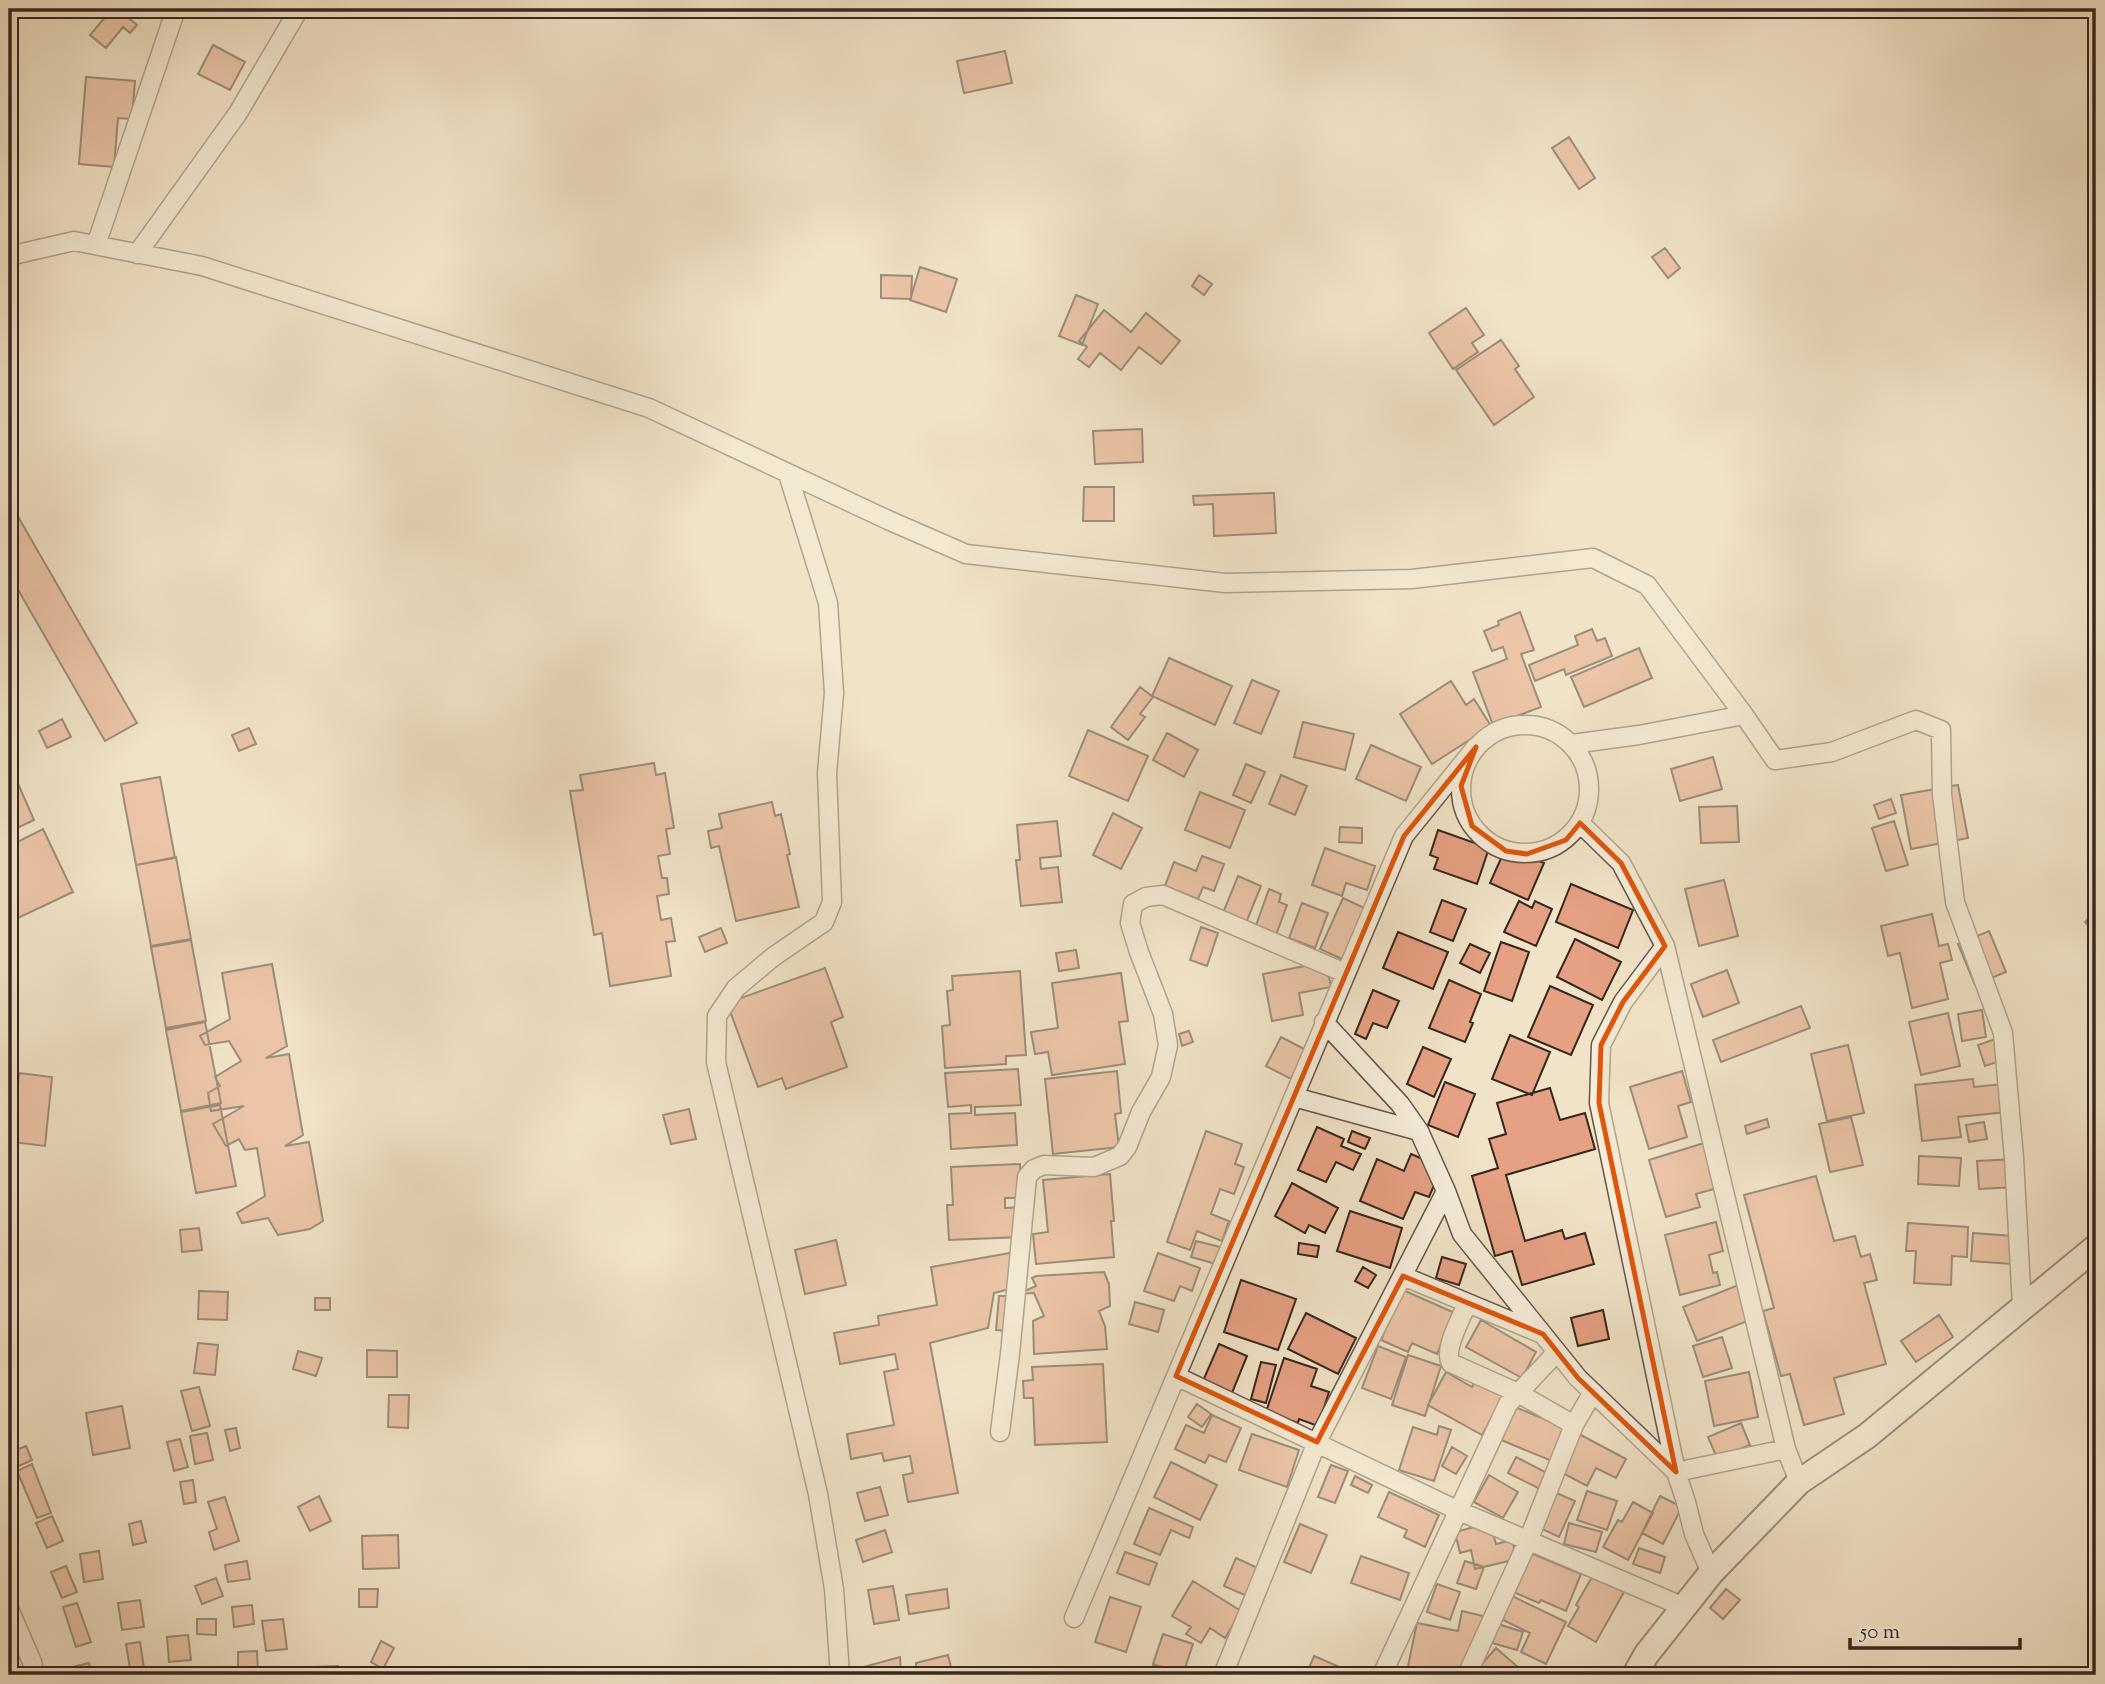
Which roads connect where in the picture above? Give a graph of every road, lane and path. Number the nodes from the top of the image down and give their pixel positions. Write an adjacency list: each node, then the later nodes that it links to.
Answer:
1 (176, 9): 3 (street)
2 (299, 9): 4 (street)
3 (96, 245): 4 (street); 5 (street)
4 (137, 254): 6 (street)
5 (9, 256)
6 (789, 474): 7 (street); 39 (street)
7 (1744, 715): 8 (street); 20 (street)
8 (1572, 744): 9 (street); 10 (street)
9 (1476, 747): 10 (street); 12 (street)
10 (1580, 823): 11 (street)
11 (1665, 946): 29 (street); 30 (street)
12 (1345, 973): 13 (street); 27 (street)
13 (1324, 1022): 14 (street); 15 (street)
14 (1294, 1097): 15 (street); 23 (street)
15 (1419, 1131): 16 (street)
16 (1447, 1191): 18 (street); 21 (street)
17 (2096, 1248): 20 (street)
18 (1403, 1276): 19 (street); 28 (street)
19 (1467, 1304): 21 (street); 25 (street)
20 (2022, 1307): 31 (street)
21 (1543, 1334): 22 (street)
22 (1557, 1352): 24 (street); 25 (street)
23 (1176, 1376): 28 (street); 37 (street)
24 (1593, 1392): 26 (street); 30 (street)
25 (1518, 1393): 26 (street); 32 (street)
26 (1574, 1425): 33 (street)
27 (1000, 1432)
28 (1317, 1442): 32 (street); 40 (street)
29 (1786, 1449): 30 (street); 31 (street)
30 (1676, 1472): 34 (street)
31 (1799, 1482): 34 (street)
32 (1459, 1511): 33 (street); 41 (street)
33 (1528, 1541): 35 (street); 42 (street)
34 (1712, 1573): 35 (street)
35 (1684, 1607): 43 (street)
36 (9, 1609): 38 (street)
37 (1074, 1618)
38 (35, 1675)
39 (840, 1675)
40 (1223, 1675)
41 (1382, 1675)
42 (1467, 1675)
43 (1635, 1675)

